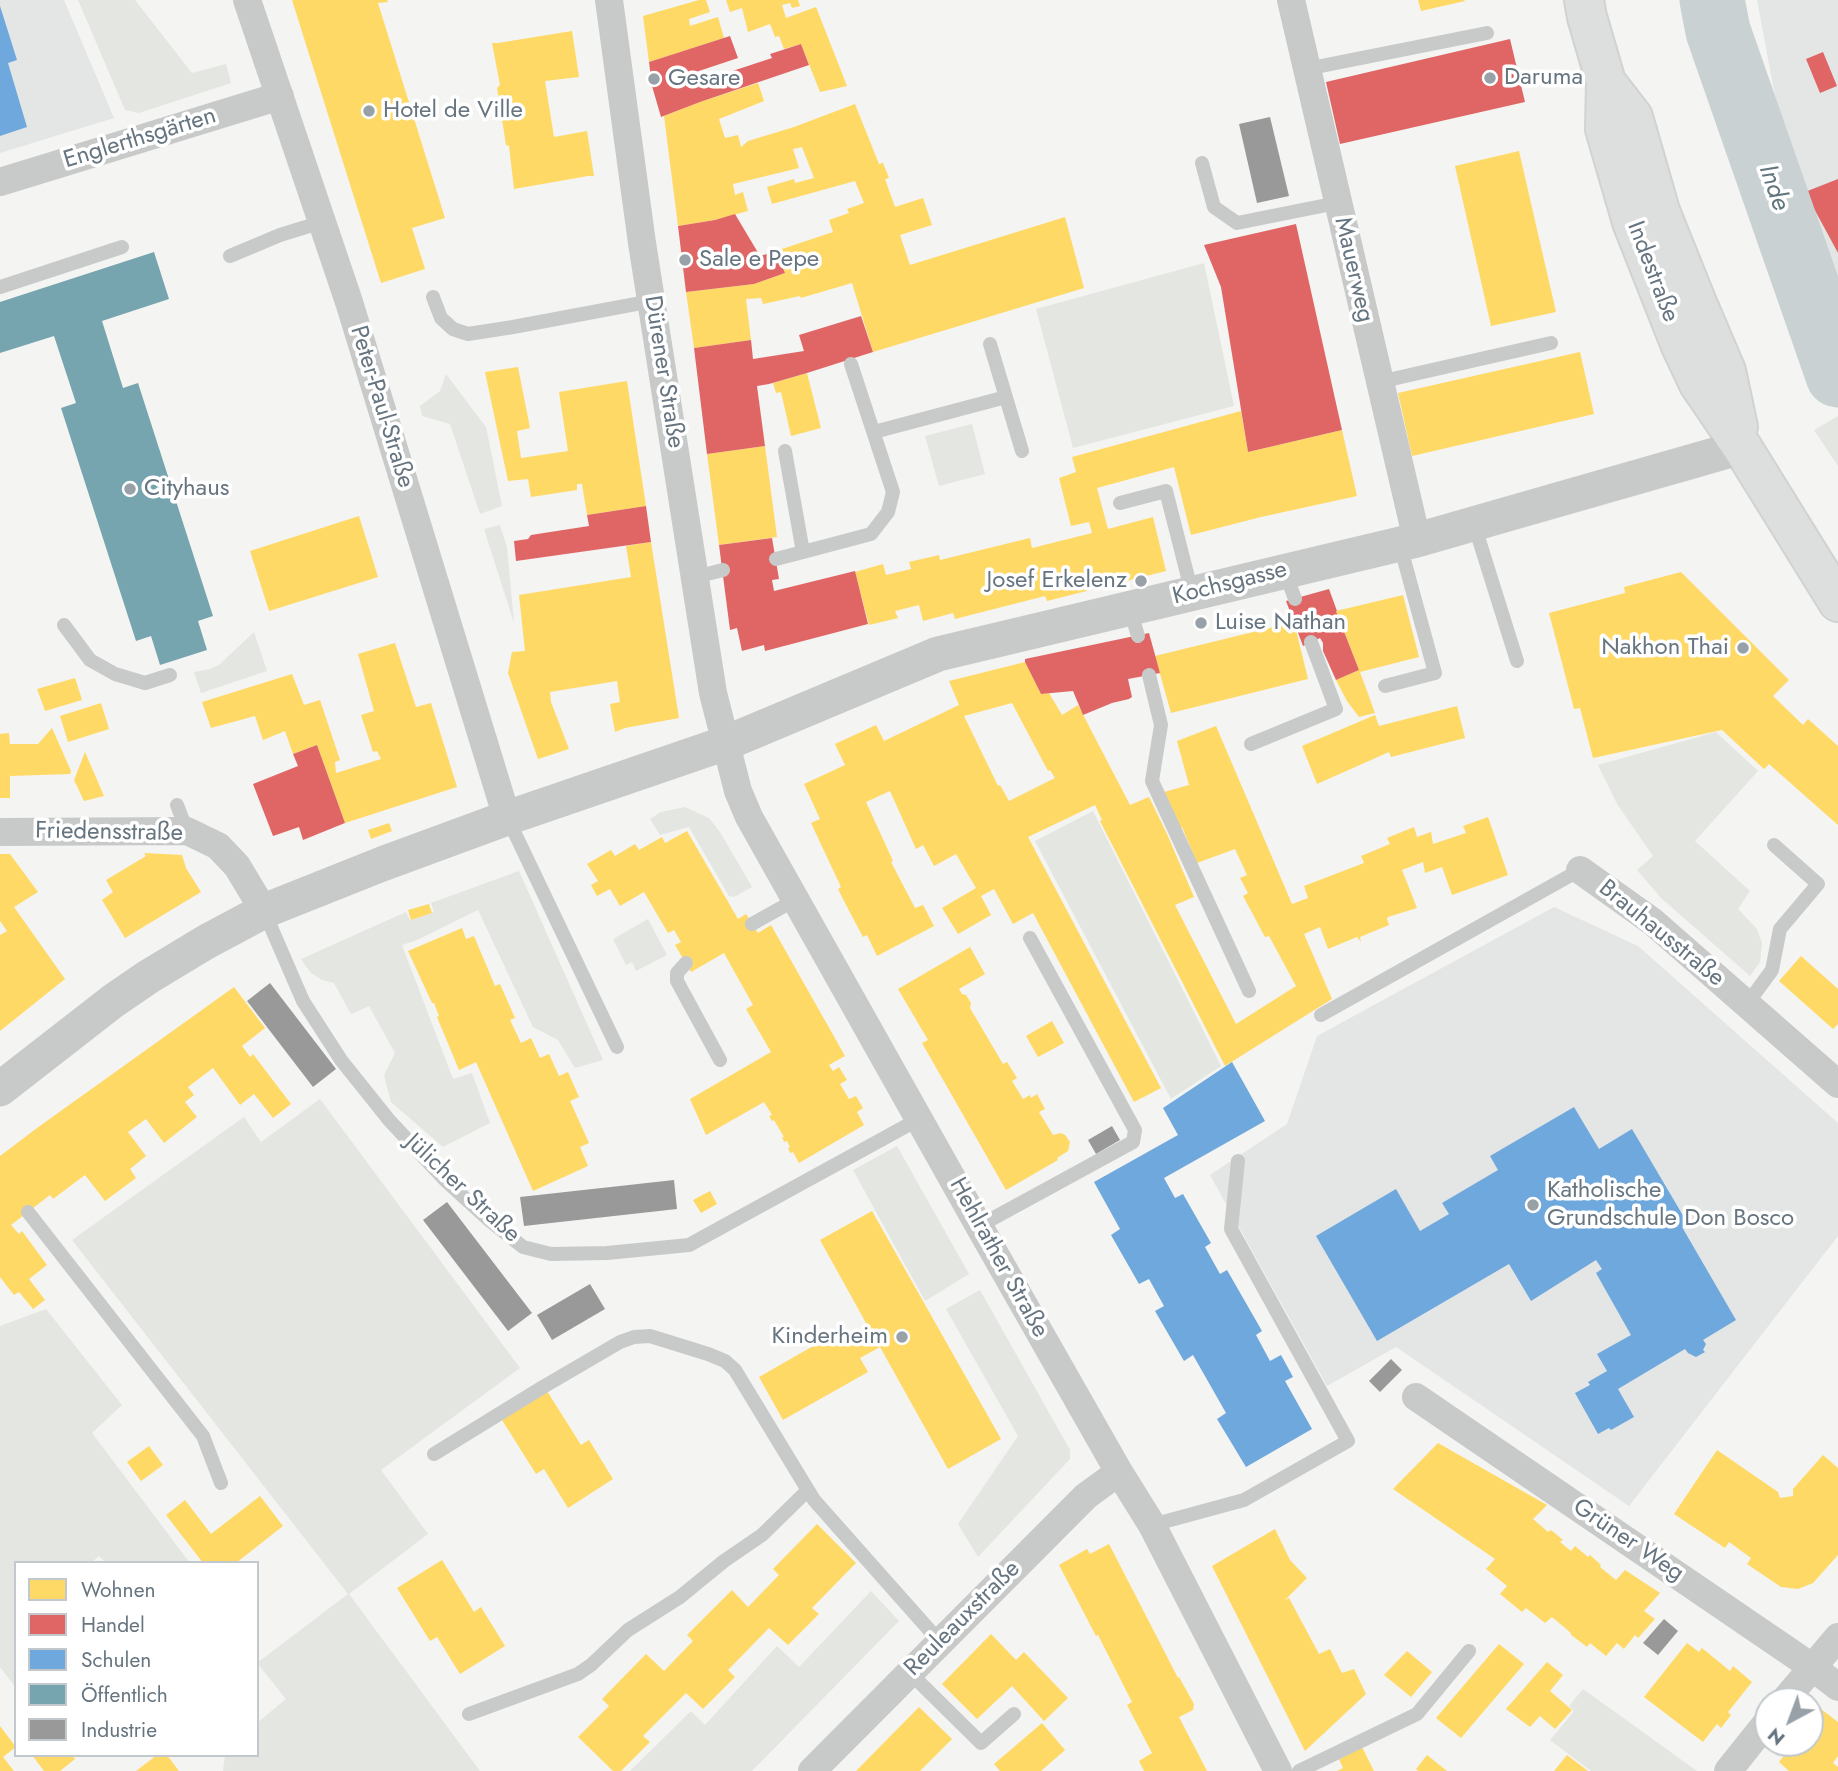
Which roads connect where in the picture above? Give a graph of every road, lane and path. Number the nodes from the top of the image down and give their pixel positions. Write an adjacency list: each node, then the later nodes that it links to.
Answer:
1 (247, 0): 7 (street, Peter-Paul-Straße)
2 (609, 0): 16 (street, Dürener Straße)
3 (1291, 0): 6 (street, Mauerweg)
4 (1584, 0): 23 (main road, Indestraße)
5 (1487, 33): 6 (lane)
6 (1306, 69): 10 (street, Mauerweg)
7 (280, 96): 9 (street, Englerthsgärten); 11 (street, Peter-Paul-Straße)
8 (1202, 163): 10 (lane)
9 (0, 182)
10 (1337, 203): 20 (street, Mauerweg)
11 (322, 222): 13 (lane); 44 (street, Peter-Paul-Straße)
12 (122, 247): 14 (lane)
13 (230, 256)
14 (0, 287)
15 (433, 297): 16 (lane)
16 (652, 301): 32 (street, Dürener Straße)
17 (1551, 343): 20 (lane)
18 (990, 344): 21 (lane)
19 (851, 364): 22 (lane)
20 (1379, 382): 28 (street, Mauerweg)
21 (1006, 397): 22 (lane); 25 (lane)
22 (874, 432): 29 (lane)
23 (1742, 447): 27 (street, Kochsgasse); 34 (main road, Indestraße)
24 (785, 451): 29 (lane)
25 (1022, 451)
26 (1120, 503): 33 (lane)
27 (1474, 523): 28 (street, Kochsgasse); 37 (lane)
28 (1408, 541): 33 (street, Kochsgasse); 40 (lane)
29 (803, 552): 30 (lane)
30 (776, 559)
31 (723, 570): 32 (lane)
32 (695, 577): 41 (street, Dürener Straße)
33 (1192, 593): 41 (street, Kochsgasse)
34 (1838, 602)
35 (64, 625): 38 (lane)
36 (1311, 642): 42 (lane)
37 (1517, 661)
38 (170, 675)
39 (1149, 675): 54 (lane)
40 (1385, 686)
41 (726, 743): 44 (street); 49 (street, Hehlrather Straße)
42 (1251, 744)
43 (177, 805): 45 (lane)
44 (507, 818): 50 (street); 57 (lane)
45 (187, 831): 46 (street, Friedensstraße); 50 (street, Friedensstraße)
46 (0, 832)
47 (1774, 845): 55 (lane)
48 (1580, 870): 55 (street, Brauhausstraße); 56 (lane, Brauhausstraße)
49 (795, 900): 51 (lane); 61 (street, Hehlrather Straße)
50 (264, 911): 60 (street); 61 (lane, Jülicher Straße)
51 (752, 924)
52 (1030, 937): 64 (lane)
53 (686, 963): 58 (lane)
54 (1249, 991)
55 (1747, 1004): 59 (street, Brauhausstraße)
56 (1321, 1015)
57 (617, 1047)
58 (720, 1060)
59 (1838, 1084)
60 (0, 1089)
61 (919, 1119): 64 (street, Hehlrather Straße)
62 (1238, 1161): 70 (lane)
63 (28, 1212): 68 (lane)
64 (979, 1226): 67 (street, Hehlrather Straße)
65 (1416, 1397): 74 (street, Grüner Weg)
66 (433, 1454): 69 (lane)
67 (1119, 1472): 70 (street, Hehlrather Straße); 72 (street, Reuleauxstraße)
68 (221, 1483)
69 (808, 1490): 72 (lane); 78 (lane)
70 (1152, 1525): 82 (street, Hehlrather Straße)
71 (1838, 1637): 74 (street)
72 (940, 1642): 75 (street, Reuleauxstraße)
73 (1469, 1651): 83 (lane)
74 (1812, 1667): 76 (street); 77 (street, Grüner Weg)
75 (910, 1673): 79 (lane); 81 (street, Reuleauxstraße)
76 (1796, 1687)
77 (1838, 1687)
78 (468, 1714)
79 (1014, 1714)
80 (1754, 1738): 84 (street)
81 (813, 1771)
82 (1278, 1771)
83 (1299, 1771)
84 (1728, 1771)

